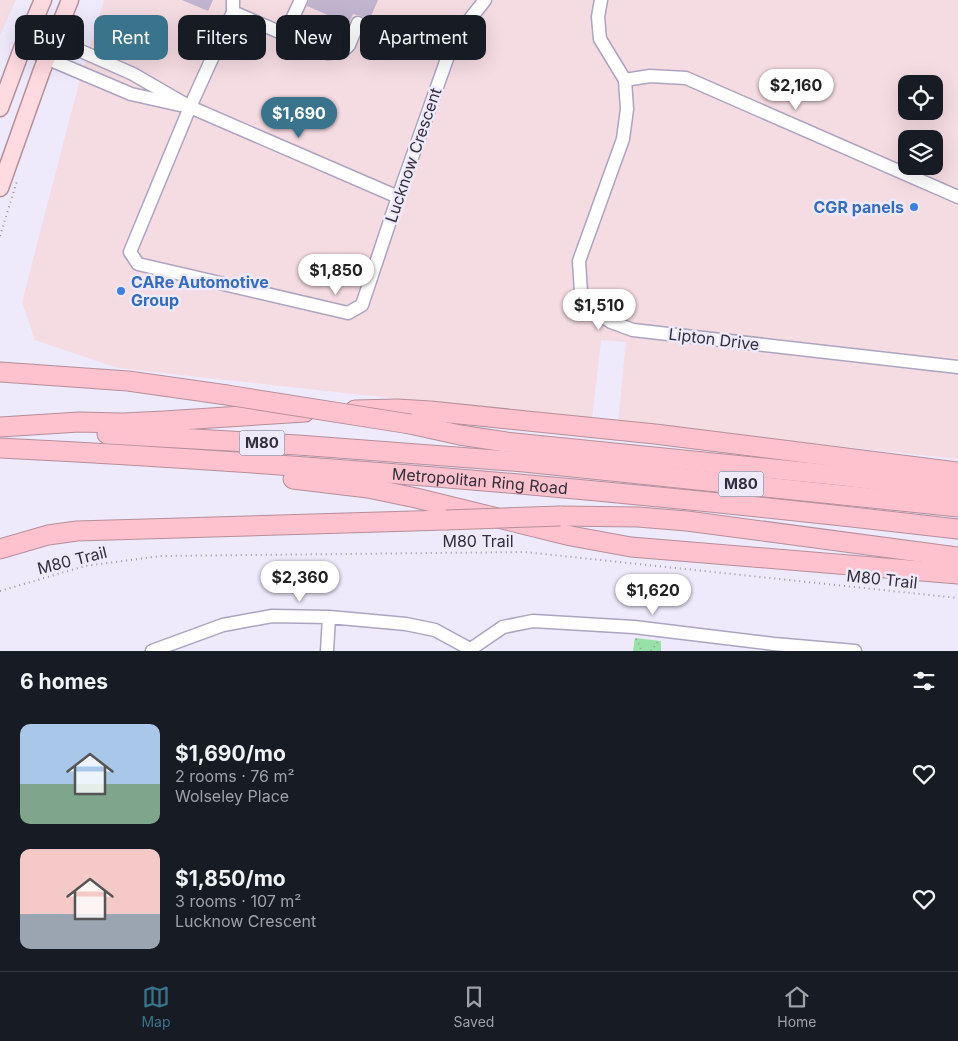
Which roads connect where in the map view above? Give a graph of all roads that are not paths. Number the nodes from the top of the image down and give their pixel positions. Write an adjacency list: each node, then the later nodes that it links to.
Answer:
1 (42, 0): 7 (main road)
2 (70, 0): 8 (main road)
3 (300, 0): 9 (street)
4 (485, 0): 22 (street, Lucknow Crescent)
5 (601, 0): 17 (street, Lipton Drive)
6 (233, 6): 11 (street); 18 (street)
7 (36, 15)
8 (64, 15)
9 (293, 15)
10 (358, 23): 12 (street)
11 (276, 29)
12 (350, 43)
13 (84, 52): 18 (street)
14 (18, 60): 19 (main road)
15 (45, 60): 20 (main road)
16 (51, 60): 18 (street)
17 (625, 80): 21 (street); 23 (street, Lipton Drive)
18 (190, 107): 22 (street); 22 (street, Lucknow Crescent)
19 (0, 108)
20 (0, 188)
21 (958, 196)
22 (398, 197)
23 (958, 367)
24 (0, 372): 25 (highway, bridge)
25 (410, 424): 30 (highway); 31 (highway)
26 (0, 428): 29 (highway); 32 (highway, Metropolitan Ring Road / M80)
27 (0, 448): 28 (highway, Metropolitan Ring Road / M80)
28 (108, 454): 33 (highway, Metropolitan Ring Road / M80); 38 (highway)
29 (958, 472)
30 (958, 480)
31 (958, 490)
32 (958, 507)
33 (958, 529)
34 (872, 545): 35 (highway, bridge); 36 (highway); 37 (highway)
35 (0, 549)
36 (958, 549)
37 (958, 557)
38 (958, 574)
39 (329, 617): 40 (street); 42 (street); 44 (street)
40 (181, 645): 43 (street)
41 (774, 648): 42 (street); 45 (street)
42 (465, 650)
43 (152, 651)
44 (327, 651)
45 (855, 651)

